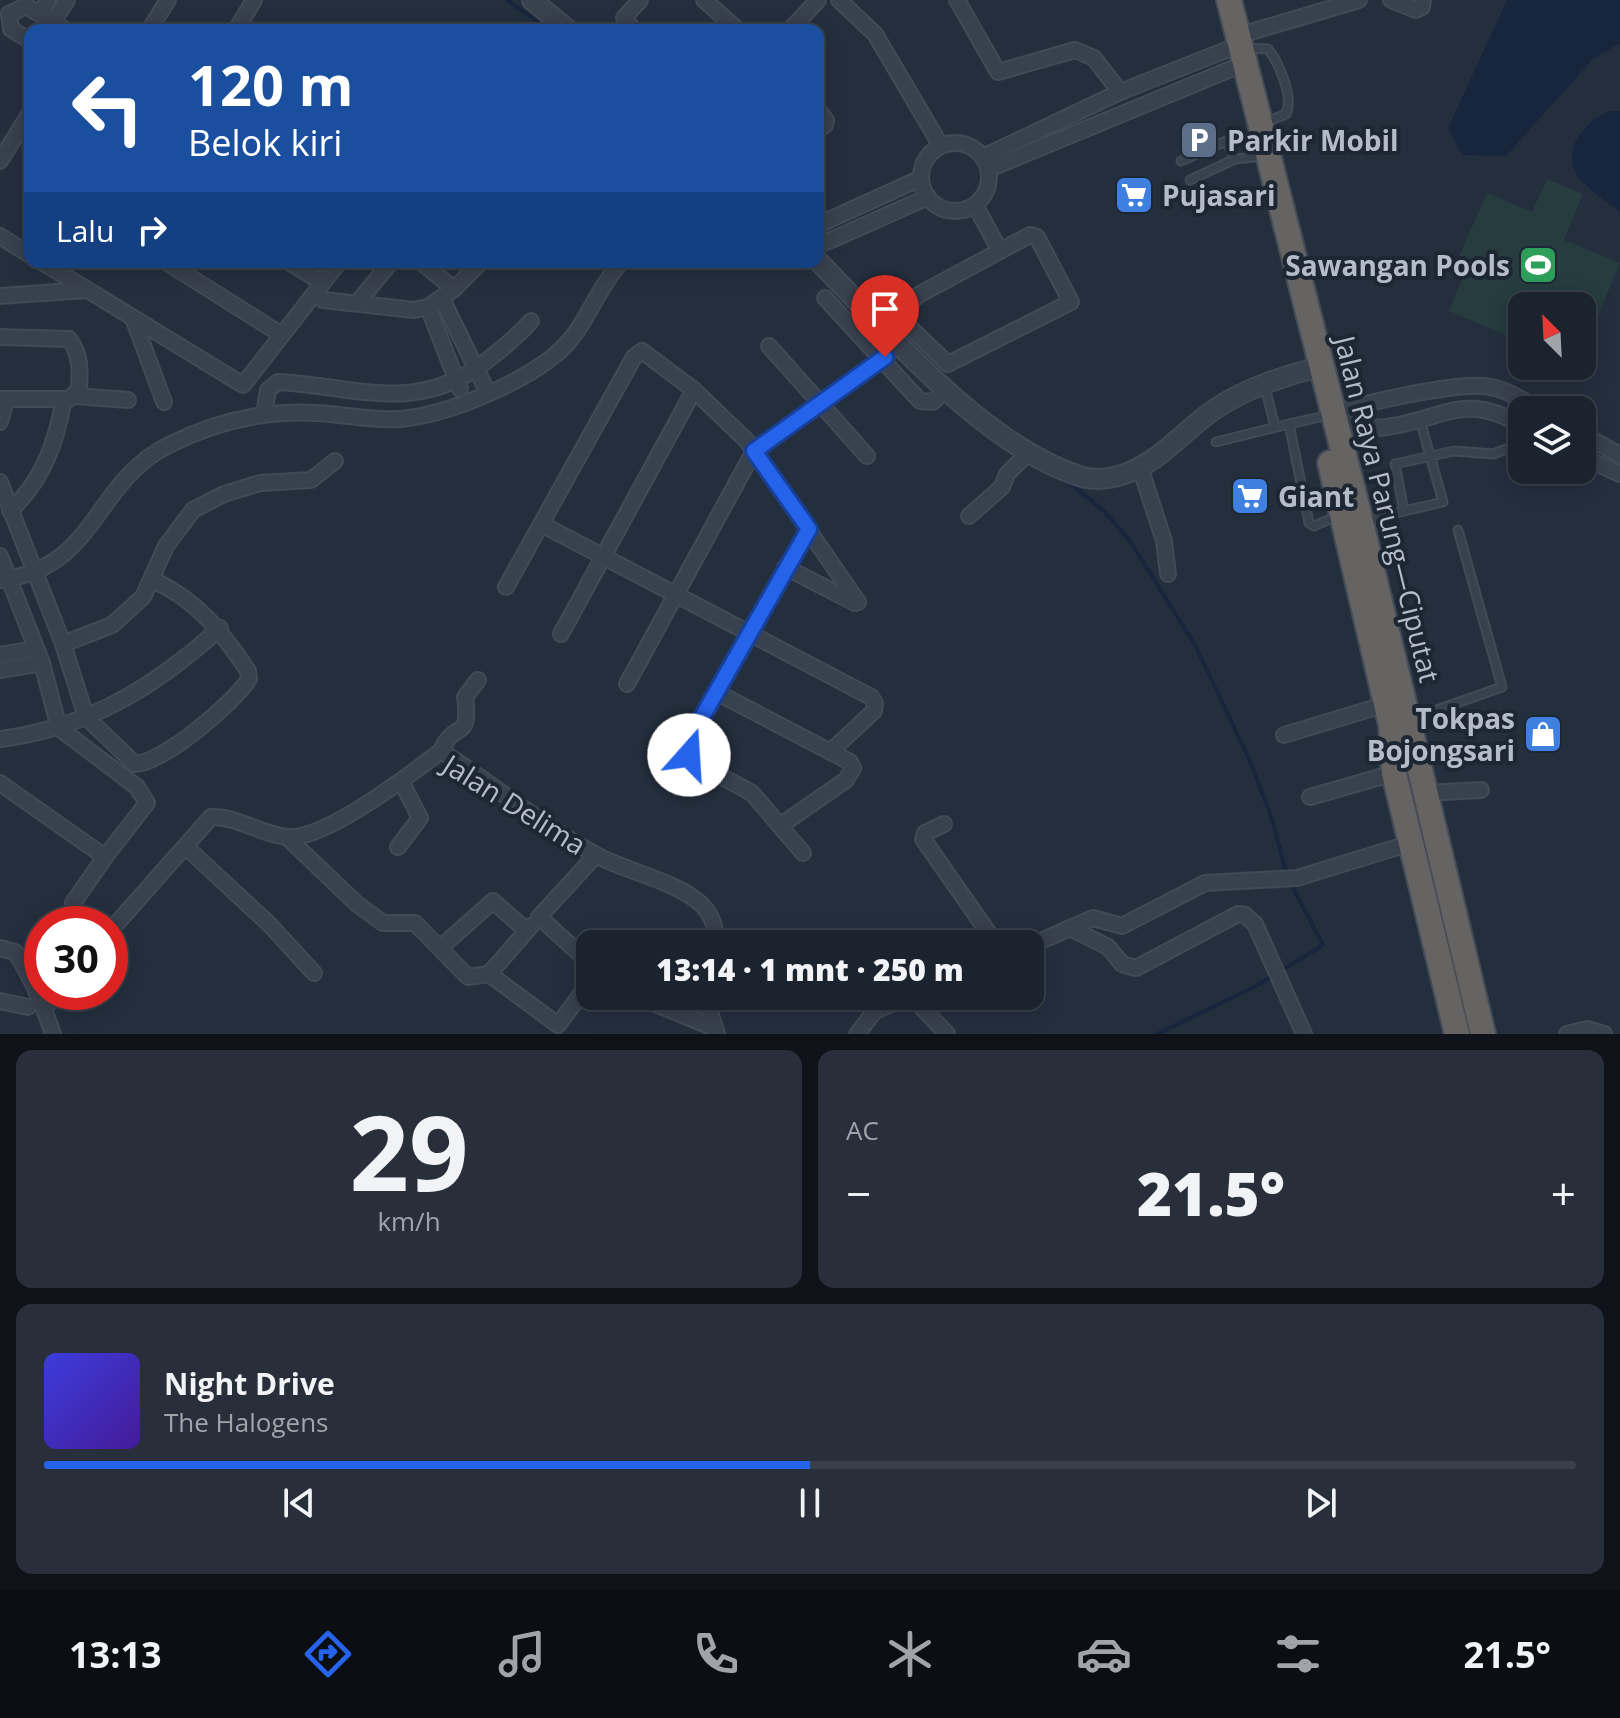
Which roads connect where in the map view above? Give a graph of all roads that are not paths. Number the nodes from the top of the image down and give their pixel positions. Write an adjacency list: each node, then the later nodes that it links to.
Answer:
1 (48, 0): 17 (street)
2 (67, 0): 17 (street)
3 (168, 0): 18 (street)
4 (254, 0): 19 (street)
5 (532, 0): 20 (street)
6 (640, 0): 21 (street)
7 (704, 0): 22 (street)
8 (818, 0): 23 (street)
9 (839, 0): 28 (street)
10 (957, 0): 26 (street)
11 (1213, 0): 25 (highway, Jalan Raya Parung—Ciputat)
12 (1229, 0): 25 (highway, Jalan Raya Parung—Ciputat)
13 (1359, 0): 25 (street)
14 (1391, 0): 15 (street)
15 (1423, 0)
16 (5, 21): 17 (street); 24 (street)
17 (52, 22)
18 (153, 24)
19 (240, 24)
20 (561, 24)
21 (629, 24)
22 (731, 24)
23 (796, 24)
24 (24, 36)
25 (1236, 54): 26 (street); 29 (highway, Jalan Raya Parung—Ciputat); 32 (street); 64 (highway, Jalan Raya Parung—Ciputat)
26 (1120, 92): 32 (street)
27 (24, 123): 30 (street)
28 (941, 146): 32 (street); 33 (street)
29 (1245, 158): 31 (lane); 34 (lane); 64 (highway, Jalan Raya Parung—Ciputat)
30 (0, 161)
31 (1181, 161)
32 (986, 163): 36 (street)
33 (921, 178): 35 (street); 37 (street)
34 (1190, 180)
35 (928, 197): 36 (street); 39 (street)
36 (975, 205): 41 (street)
37 (824, 222)
38 (0, 236): 40 (street)
39 (824, 243)
40 (24, 250)
41 (1000, 251): 41 (street)
42 (52, 268): 52 (street)
43 (176, 268): 60 (street)
44 (299, 268): 51 (street)
45 (334, 268): 51 (street)
46 (386, 268): 56 (street)
47 (426, 268): 53 (street)
48 (475, 268): 53 (street)
49 (616, 268): 69 (street)
50 (822, 268): 63 (street)
51 (323, 283): 60 (street)
52 (87, 290): 54 (street); 58 (street)
53 (448, 294): 57 (street); 65 (street)
54 (0, 296)
55 (323, 300): 56 (street)
56 (358, 302): 57 (street)
57 (428, 307): 66 (street)
58 (133, 318): 60 (street); 75 (street)
59 (531, 321): 65 (street)
60 (282, 335)
61 (0, 337): 71 (street)
62 (769, 346): 76 (street)
63 (892, 351): 76 (street); 88 (street)
64 (1317, 368): 67 (street); 78 (highway, Jalan Raya Parung—Ciputat)
65 (476, 369): 66 (street); 69 (street)
66 (456, 382): 74 (street); 77 (street)
67 (1265, 383): 83 (lane); 94 (street)
68 (694, 390): 87 (street); 101 (street); 105 (street)
69 (488, 393): 74 (street)
70 (1516, 396): 78 (street)
71 (70, 398): 72 (street); 73 (street); 97 (street)
72 (3, 400): 81 (street)
73 (128, 400)
74 (466, 401): 77 (street)
75 (164, 402)
76 (820, 403): 87 (street); 91 (street)
77 (264, 414): 107 (street)
78 (1326, 416): 80 (street); 82 (lane); 100 (highway, Jalan Raya Parung—Ciputat)
79 (1508, 417): 80 (street)
80 (1420, 418): 89 (lane)
81 (0, 422)
82 (1289, 424): 83 (lane); 100 (lane)
83 (1275, 427): 84 (lane)
84 (1216, 442)
85 (1596, 442): 90 (street)
86 (1508, 448): 89 (lane)
87 (754, 451): 102 (street); 112 (street)
88 (1028, 454): 94 (street); 99 (street)
89 (1430, 454): 98 (lane); 98 (lane)
90 (1620, 455)
91 (867, 456)
92 (335, 461): 110 (street)
93 (1596, 463): 95 (street)
94 (1140, 467): 108 (street)
95 (1620, 474)
96 (0, 482): 97 (street)
97 (10, 511): 107 (street)
98 (1404, 511): 100 (lane)
99 (969, 516)
100 (1351, 519): 124 (highway, Jalan Raya Parung—Ciputat)
101 (543, 525): 105 (street); 111 (street)
102 (809, 529): 106 (street); 106 (street)
103 (1458, 530): 124 (lane)
104 (0, 556): 109 (street)
105 (605, 557): 112 (street); 115 (street)
106 (785, 567): 114 (street)
107 (33, 573): 109 (street); 116 (street)
108 (1168, 574)
109 (4, 580): 117 (street)
110 (153, 580): 113 (street); 116 (street)
111 (506, 587)
112 (677, 595): 114 (street); 122 (street)
113 (220, 628): 125 (street); 125 (street)
114 (750, 633): 123 (street); 130 (street)
115 (561, 634)
116 (63, 644): 125 (street)
117 (35, 649): 118 (street); 119 (street)
118 (0, 655)
119 (42, 663): 120 (street); 126 (street)
120 (0, 670)
121 (478, 680): 129 (street)
122 (627, 684)
123 (716, 692): 130 (street); 138 (street)
124 (1395, 716): 127 (street); 131 (highway, Jalan Raya Parung—Ciputat); 135 (highway, Jalan Raya Parung—Ciputat)
125 (86, 717): 126 (street)
126 (59, 728): 128 (street); 145 (street)
127 (1284, 735)
128 (0, 739)
129 (441, 751): 132 (street, Jalan Delima); 144 (street, Jalan Delima)
130 (830, 752): 138 (street)
131 (1394, 773): 136 (street); 140 (highway, Jalan Raya Parung—Ciputat)
132 (401, 781): 139 (street, Jalan Delima); 142 (street)
133 (0, 783): 145 (street)
134 (1481, 790): 135 (street)
135 (1425, 793): 174 (highway, Jalan Raya Parung—Ciputat)
136 (1310, 797)
137 (944, 824): 152 (street)
138 (781, 825): 143 (street)
139 (288, 838): 141 (street); 154 (street)
140 (1411, 843): 149 (street); 173 (highway, Jalan Raya Parung—Ciputat)
141 (186, 847): 147 (street); 157 (street)
142 (398, 847)
143 (803, 853)
144 (596, 855): 148 (street); 151 (street, Jalan Delima)
145 (105, 857): 146 (street)
146 (73, 903)
147 (128, 911)
148 (539, 917): 150 (street); 156 (street)
149 (1070, 928): 153 (street); 172 (street)
150 (526, 930): 154 (street); 158 (street)
151 (714, 930)
152 (983, 930)
153 (1044, 940)
154 (441, 947): 158 (street)
155 (0, 948): 159 (street)
156 (576, 950)
157 (314, 973)
158 (489, 974): 161 (street)
159 (24, 975)
160 (0, 1001): 162 (street)
161 (576, 1001)
162 (24, 1004)
163 (38, 1010): 169 (street)
164 (668, 1010): 168 (street)
165 (709, 1010): 168 (street)
166 (877, 1010): 170 (street)
167 (924, 1010): 171 (street)
168 (715, 1031)
169 (53, 1034)
170 (857, 1034)
171 (947, 1034)
172 (1304, 1034)
173 (1457, 1034)
174 (1483, 1034)
175 (1567, 1034): 176 (street)
176 (1604, 1034)

